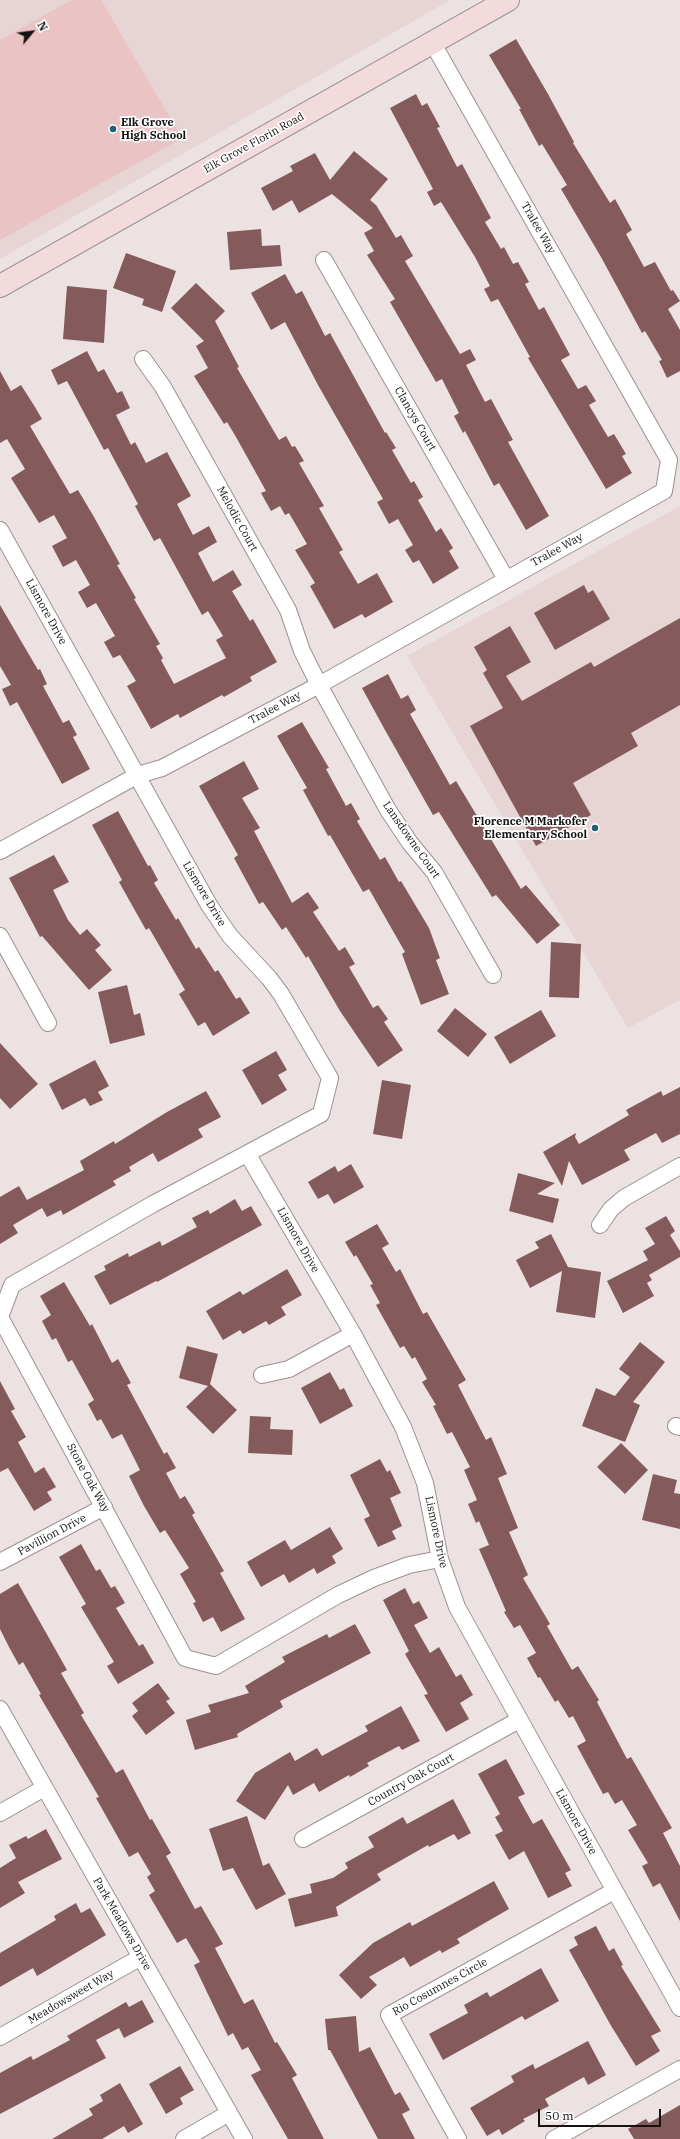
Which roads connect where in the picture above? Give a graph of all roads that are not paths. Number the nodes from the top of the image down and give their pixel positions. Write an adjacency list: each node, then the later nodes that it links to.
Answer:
1 (508, 0): 2 (main road, Elk Grove Florin Road)
2 (432, 42): 4 (main road, Elk Grove Florin Road); 7 (street, Tralee Way)
3 (324, 260): 7 (street, Clancys Court)
4 (0, 286)
5 (144, 359): 8 (street, Melodic Court)
6 (0, 530): 9 (street, Lismore Drive)
7 (506, 578): 8 (street, Tralee Way)
8 (319, 684): 9 (street, Tralee Way); 12 (street, Lansdowne Court)
9 (138, 775): 10 (street, Tralee Way); 14 (street, Lismore Drive)
10 (0, 851)
11 (0, 936): 13 (street)
12 (493, 975)
13 (48, 1023)
14 (248, 1155): 17 (street, Lismore Drive); 19 (street, Stone Oak Way)
15 (680, 1166): 16 (street)
16 (600, 1225)
17 (353, 1334): 18 (street); 20 (street, Lismore Drive)
18 (262, 1375)
19 (104, 1507): 20 (street, Stone Oak Way); 21 (street, Pavillion Drive)
20 (440, 1559): 23 (street, Lismore Drive)
21 (0, 1562)
22 (0, 1709): 24 (street, Park Meadows Drive)
23 (519, 1720): 26 (street, Country Oak Court); 27 (street, Lismore Drive)
24 (44, 1788): 25 (street); 28 (street, Park Meadows Drive)
25 (0, 1814)
26 (303, 1839)
27 (614, 1891): 29 (street, Lismore Drive); 35 (street, Rio Cosumnes Circle)
28 (141, 1957): 30 (street, Meadowsweet Way); 32 (street, Park Meadows Drive)
29 (680, 2008)
30 (0, 2037)
31 (680, 2069): 36 (street)
32 (229, 2113): 33 (street); 34 (street, Park Meadows Drive)
33 (184, 2139)
34 (244, 2139)
35 (458, 2139)
36 (554, 2139)

